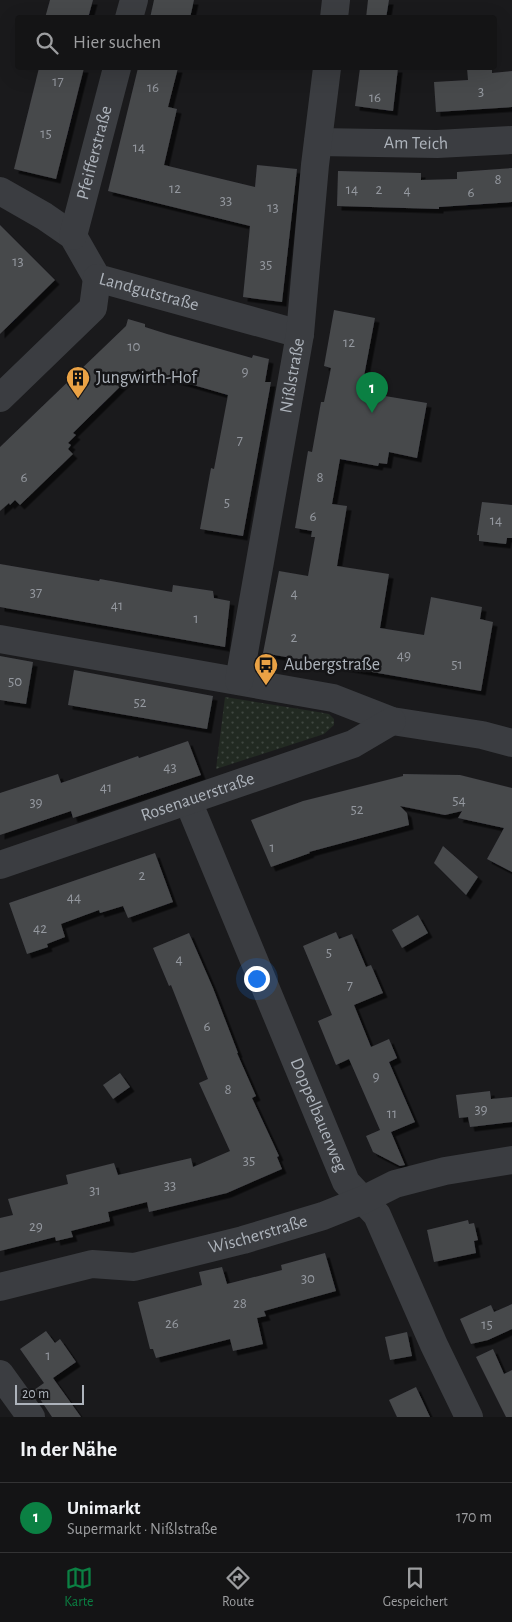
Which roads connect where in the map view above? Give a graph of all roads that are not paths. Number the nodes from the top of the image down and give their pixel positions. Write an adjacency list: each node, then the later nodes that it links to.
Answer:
1 (134, 0): 3 (street)
2 (336, 0): 4 (street)
3 (130, 15)
4 (334, 15)
5 (115, 70): 10 (street, Pfeifferstraße)
6 (327, 70): 8 (street, Nißlstraße)
7 (512, 140): 8 (street, Am Teich)
8 (318, 142): 12 (street, Nißlstraße)
9 (0, 190): 10 (street, Landgutstraße)
10 (73, 236): 11 (street, Landgutstraße)
11 (97, 278): 12 (street, Landgutstraße); 13 (street)
12 (300, 334): 15 (street, Nißlstraße)
13 (0, 398)
14 (0, 639): 15 (street)
15 (239, 681): 16 (street)
16 (392, 721): 17 (street); 18 (street, Rosenauerstraße)
17 (512, 743)
18 (188, 800): 19 (street, Rosenauerstraße); 21 (street, Doppelbauerweg)
19 (0, 865)
20 (512, 1160): 21 (street, Wischerstraße)
21 (363, 1200): 22 (street, Wischerstraße); 25 (street, Doppelbauerweg)
22 (0, 1287)
23 (0, 1374): 24 (street)
24 (31, 1417)
25 (469, 1417)

